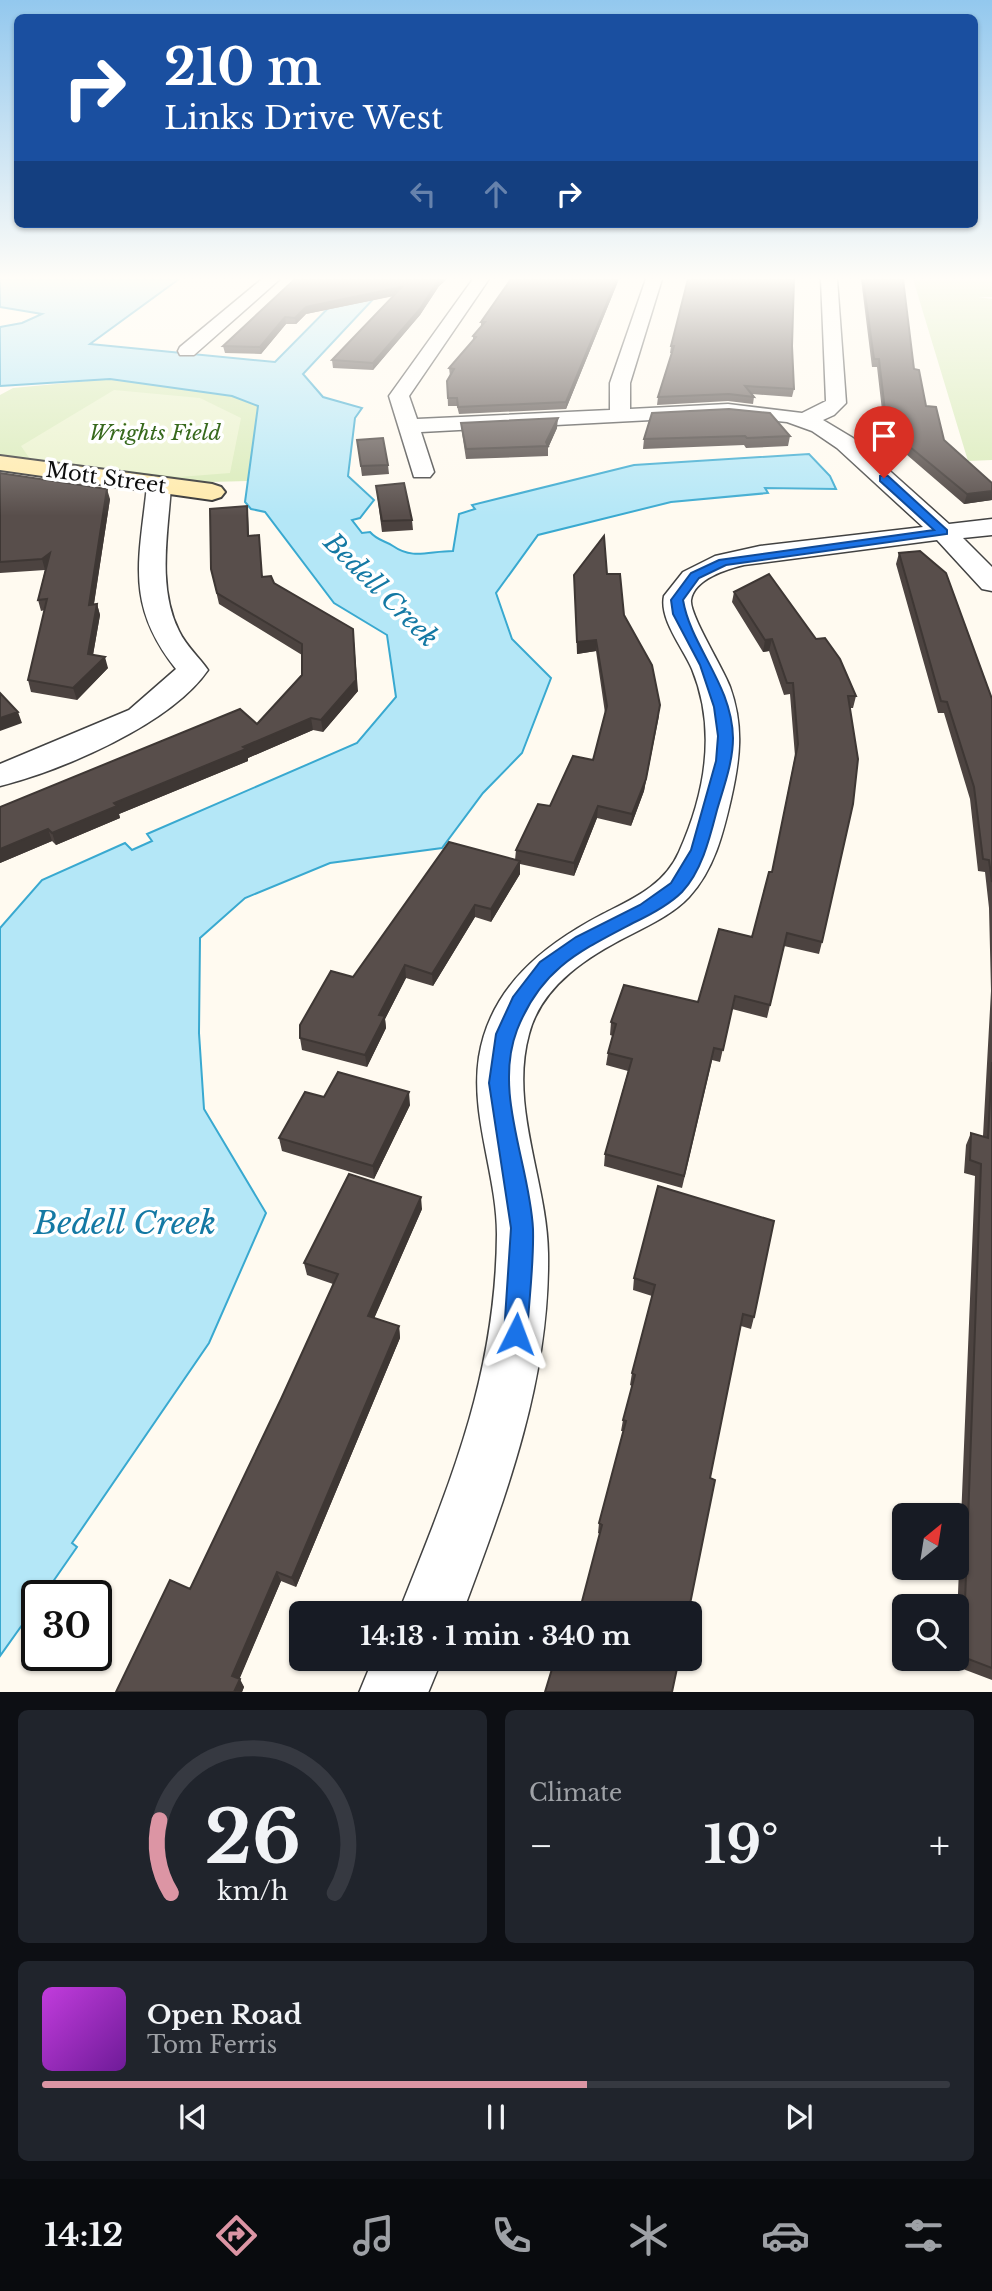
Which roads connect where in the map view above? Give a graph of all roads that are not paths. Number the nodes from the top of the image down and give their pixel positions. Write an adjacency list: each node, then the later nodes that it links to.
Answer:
1 (426, 358): 6 (street)
2 (628, 358): 4 (street)
3 (834, 358): 5 (street)
4 (620, 415): 5 (street); 6 (street)
5 (803, 420): 12 (street)
6 (409, 426): 8 (street)
7 (0, 463): 9 (street, Mott Street)
8 (422, 472)
9 (159, 486): 10 (street, Mott Street); 14 (street)
10 (212, 492)
11 (992, 527): 12 (street)
12 (943, 532): 13 (street); 15 (street)
13 (992, 583)
14 (0, 775)
15 (435, 1601)
16 (403, 1671): 17 (street)
17 (392, 1692)

